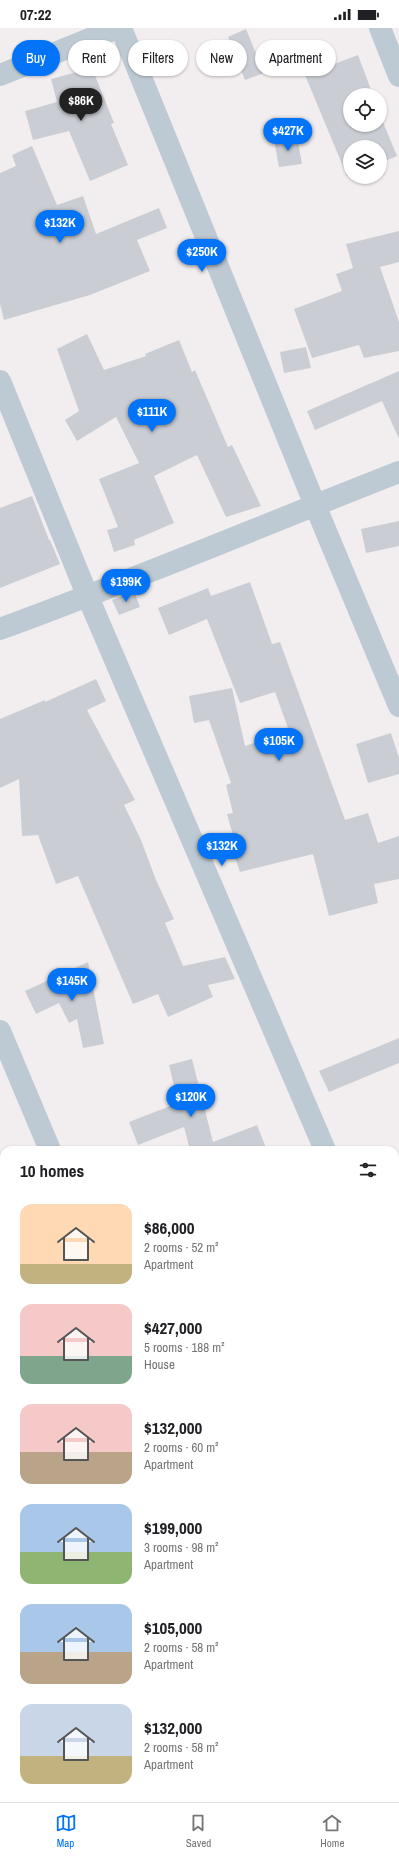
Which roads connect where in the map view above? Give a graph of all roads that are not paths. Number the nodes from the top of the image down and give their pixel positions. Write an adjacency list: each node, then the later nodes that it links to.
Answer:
1 (117, 28): 4 (street)
2 (121, 28): 8 (street)
3 (380, 28): 5 (street)
4 (0, 76)
5 (399, 76)
6 (0, 381): 9 (street)
7 (399, 472): 8 (street)
8 (315, 505): 9 (street); 11 (street)
9 (88, 597): 10 (street); 14 (street)
10 (0, 629)
11 (399, 706)
12 (0, 1031): 13 (street)
13 (48, 1146)
14 (323, 1146)

